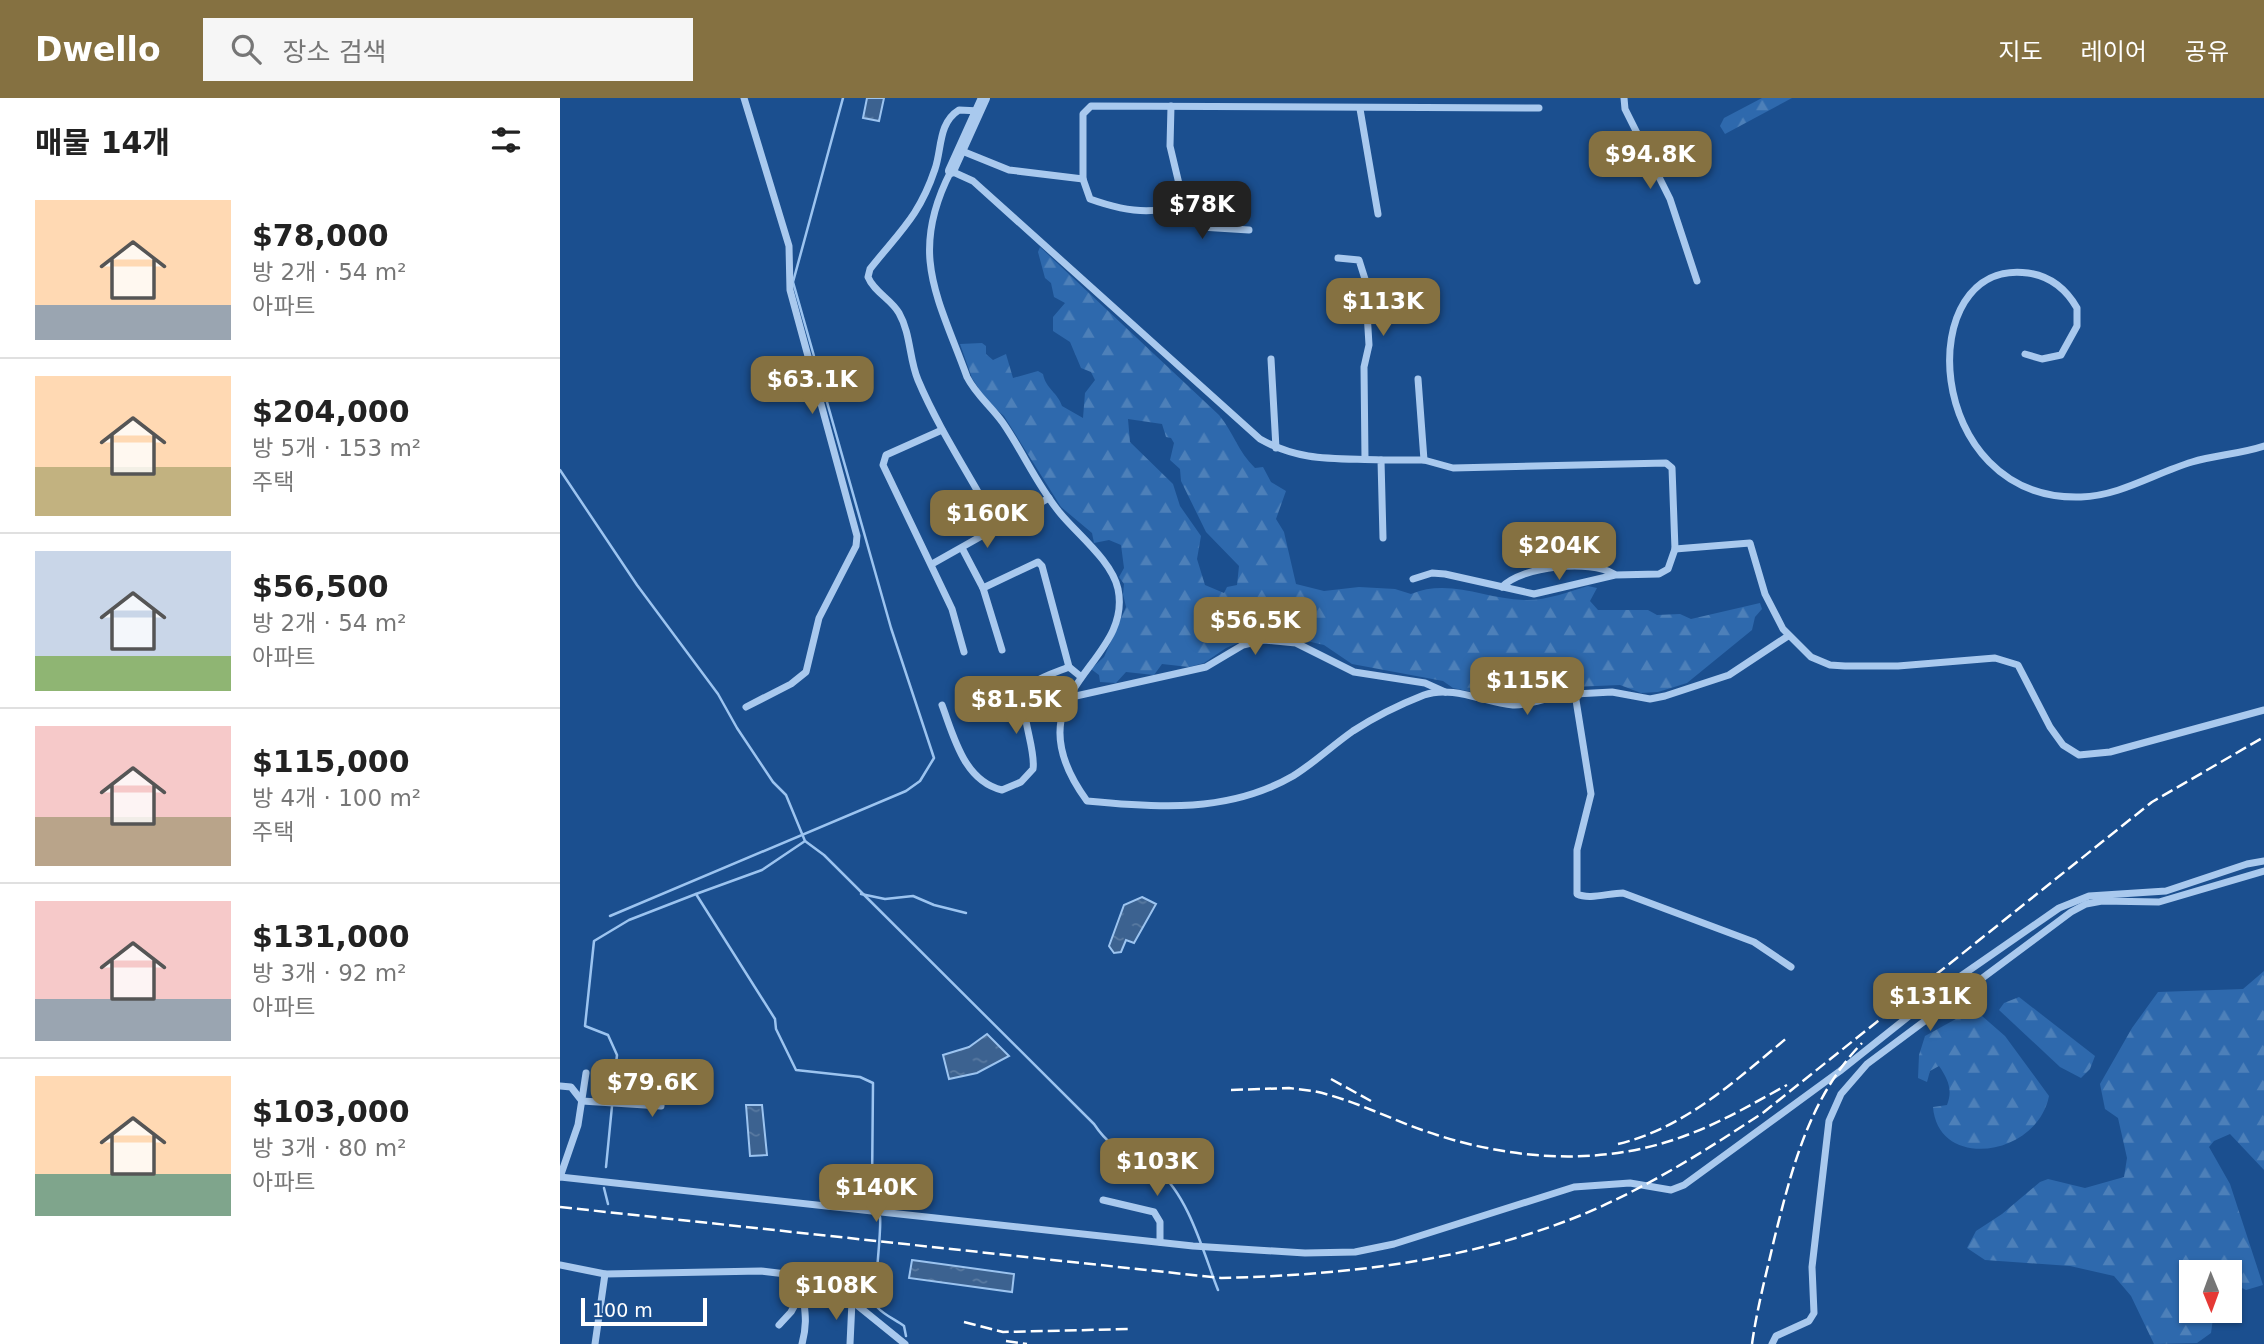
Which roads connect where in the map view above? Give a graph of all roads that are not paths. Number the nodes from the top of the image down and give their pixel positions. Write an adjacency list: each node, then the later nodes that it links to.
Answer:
1 (744, 98): 43 (street)
2 (1624, 98): 14 (street)
3 (982, 104): 7 (street); 18 (street)
4 (1171, 106): 5 (street); 9 (street); 10 (street)
5 (1360, 108): 6 (street); 11 (street)
6 (1539, 108)
7 (962, 151): 8 (street); 9 (street)
8 (951, 171): 20 (street); 24 (street)
9 (1083, 179): 10 (street)
10 (1177, 204): 12 (street)
11 (1378, 214)
12 (1248, 230)
13 (1338, 258): 21 (street)
14 (1697, 281)
15 (2025, 354): 19 (street)
16 (1271, 359): 20 (street)
17 (1418, 379): 23 (street)
18 (942, 430): 25 (street); 29 (street)
19 (2264, 446)
20 (1276, 448): 21 (street)
21 (1365, 459): 22 (street)
22 (1381, 460): 23 (street); 26 (street)
23 (1424, 460): 28 (street)
24 (1049, 498): 25 (street); 38 (street)
25 (998, 527): 27 (street)
26 (1382, 538)
27 (962, 548): 29 (street); 33 (street)
28 (1675, 549): 30 (street); 34 (street)
29 (932, 564): 36 (street)
30 (1615, 575): 32 (street); 32 (street)
31 (1413, 579): 32 (street)
32 (1502, 587)
33 (983, 588): 35 (street); 37 (street)
34 (1788, 636): 40 (street); 44 (street)
35 (1002, 650)
36 (964, 652)
37 (1069, 667): 38 (street); 42 (street)
38 (1080, 676): 41 (street)
39 (1446, 692): 40 (street); 41 (street); 41 (street)
40 (1575, 694): 47 (street)
41 (1067, 698)
42 (942, 705)
43 (747, 707)
44 (2264, 710)
45 (2264, 862): 54 (street)
46 (2264, 872): 65 (street)
47 (1791, 967)
48 (663, 1065): 51 (street)
49 (586, 1073): 51 (street)
50 (560, 1086): 51 (street)
51 (582, 1101): 52 (street)
52 (560, 1177): 54 (street)
53 (1103, 1200): 54 (street)
54 (1160, 1242)
55 (560, 1265): 56 (street)
56 (605, 1274): 57 (street); 61 (street)
57 (803, 1276): 58 (street); 59 (street)
58 (802, 1292): 60 (street); 62 (street)
59 (852, 1301): 63 (street); 64 (street)
60 (779, 1325)
61 (595, 1344)
62 (802, 1344)
63 (850, 1344)
64 (905, 1344)
65 (1772, 1344)

